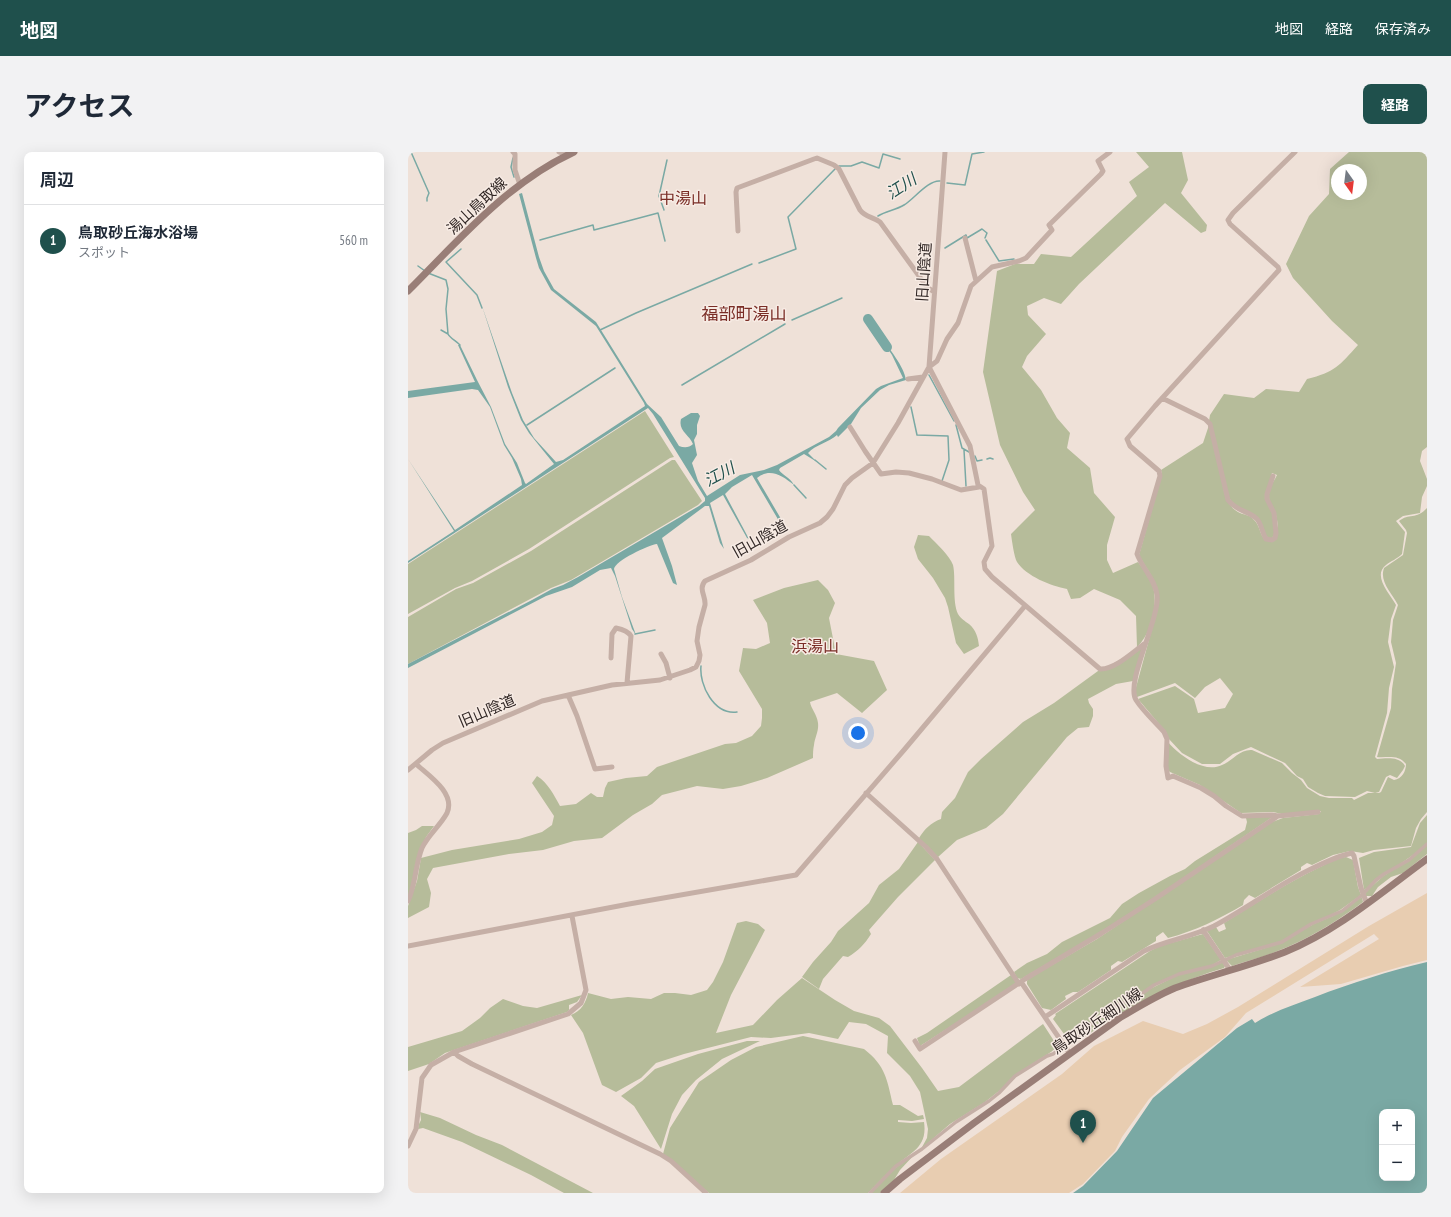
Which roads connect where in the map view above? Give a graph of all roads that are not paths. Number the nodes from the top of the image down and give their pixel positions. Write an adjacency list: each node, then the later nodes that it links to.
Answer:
1 (513, 152): 7 (street)
2 (559, 152): 6 (street)
3 (945, 152): 12 (street, 旧山陰道)
4 (1110, 152): 10 (street)
5 (1295, 152): 16 (street)
6 (571, 154): 7 (main road, 湯山鳥取線)
7 (520, 184): 11 (main road, 湯山鳥取線)
8 (738, 232): 12 (street)
9 (965, 238): 10 (street)
10 (976, 282): 13 (street)
11 (408, 291)
12 (934, 292): 13 (street, 旧山陰道)
13 (929, 367): 14 (street, 旧山陰道); 20 (street)
14 (923, 377): 15 (street); 18 (street, 旧山陰道)
15 (908, 379)
16 (1162, 398): 19 (street); 22 (street)
17 (850, 427): 18 (street)
18 (873, 463): 20 (street); 25 (street, 旧山陰道)
19 (1273, 476)
20 (979, 487): 21 (street)
21 (1025, 606): 22 (street); 31 (street)
22 (1145, 643): 33 (street)
23 (661, 654): 25 (street)
24 (611, 658): 26 (street)
25 (670, 678): 26 (street, 旧山陰道)
26 (627, 683): 27 (street, 旧山陰道)
27 (568, 695): 28 (street, 旧山陰道); 29 (street)
28 (416, 764): 30 (street, 旧山陰道); 37 (street)
29 (612, 767)
30 (408, 770)
31 (866, 793): 39 (street); 44 (street)
32 (1318, 812): 33 (street)
33 (1278, 816): 44 (street)
34 (1427, 844): 36 (street)
35 (1427, 859): 38 (main road, 鳥取砂丘細川線)
36 (1362, 894): 38 (street); 40 (street); 42 (street)
37 (408, 901)
38 (1367, 904): 43 (main road, 鳥取砂丘細川線)
39 (572, 916): 41 (street); 48 (street)
40 (1203, 930): 42 (street); 45 (street)
41 (408, 946)
42 (1223, 960): 43 (street); 47 (street)
43 (1230, 970): 49 (main road, 鳥取砂丘細川線)
44 (1020, 983): 45 (street); 46 (street)
45 (1045, 1017): 47 (street)
46 (915, 1041)
47 (1065, 1046): 49 (street); 52 (street)
48 (454, 1052): 50 (street); 51 (street)
49 (1070, 1054): 53 (main road, 鳥取砂丘細川線)
50 (408, 1146)
51 (706, 1193)
52 (870, 1193)
53 (884, 1193)

